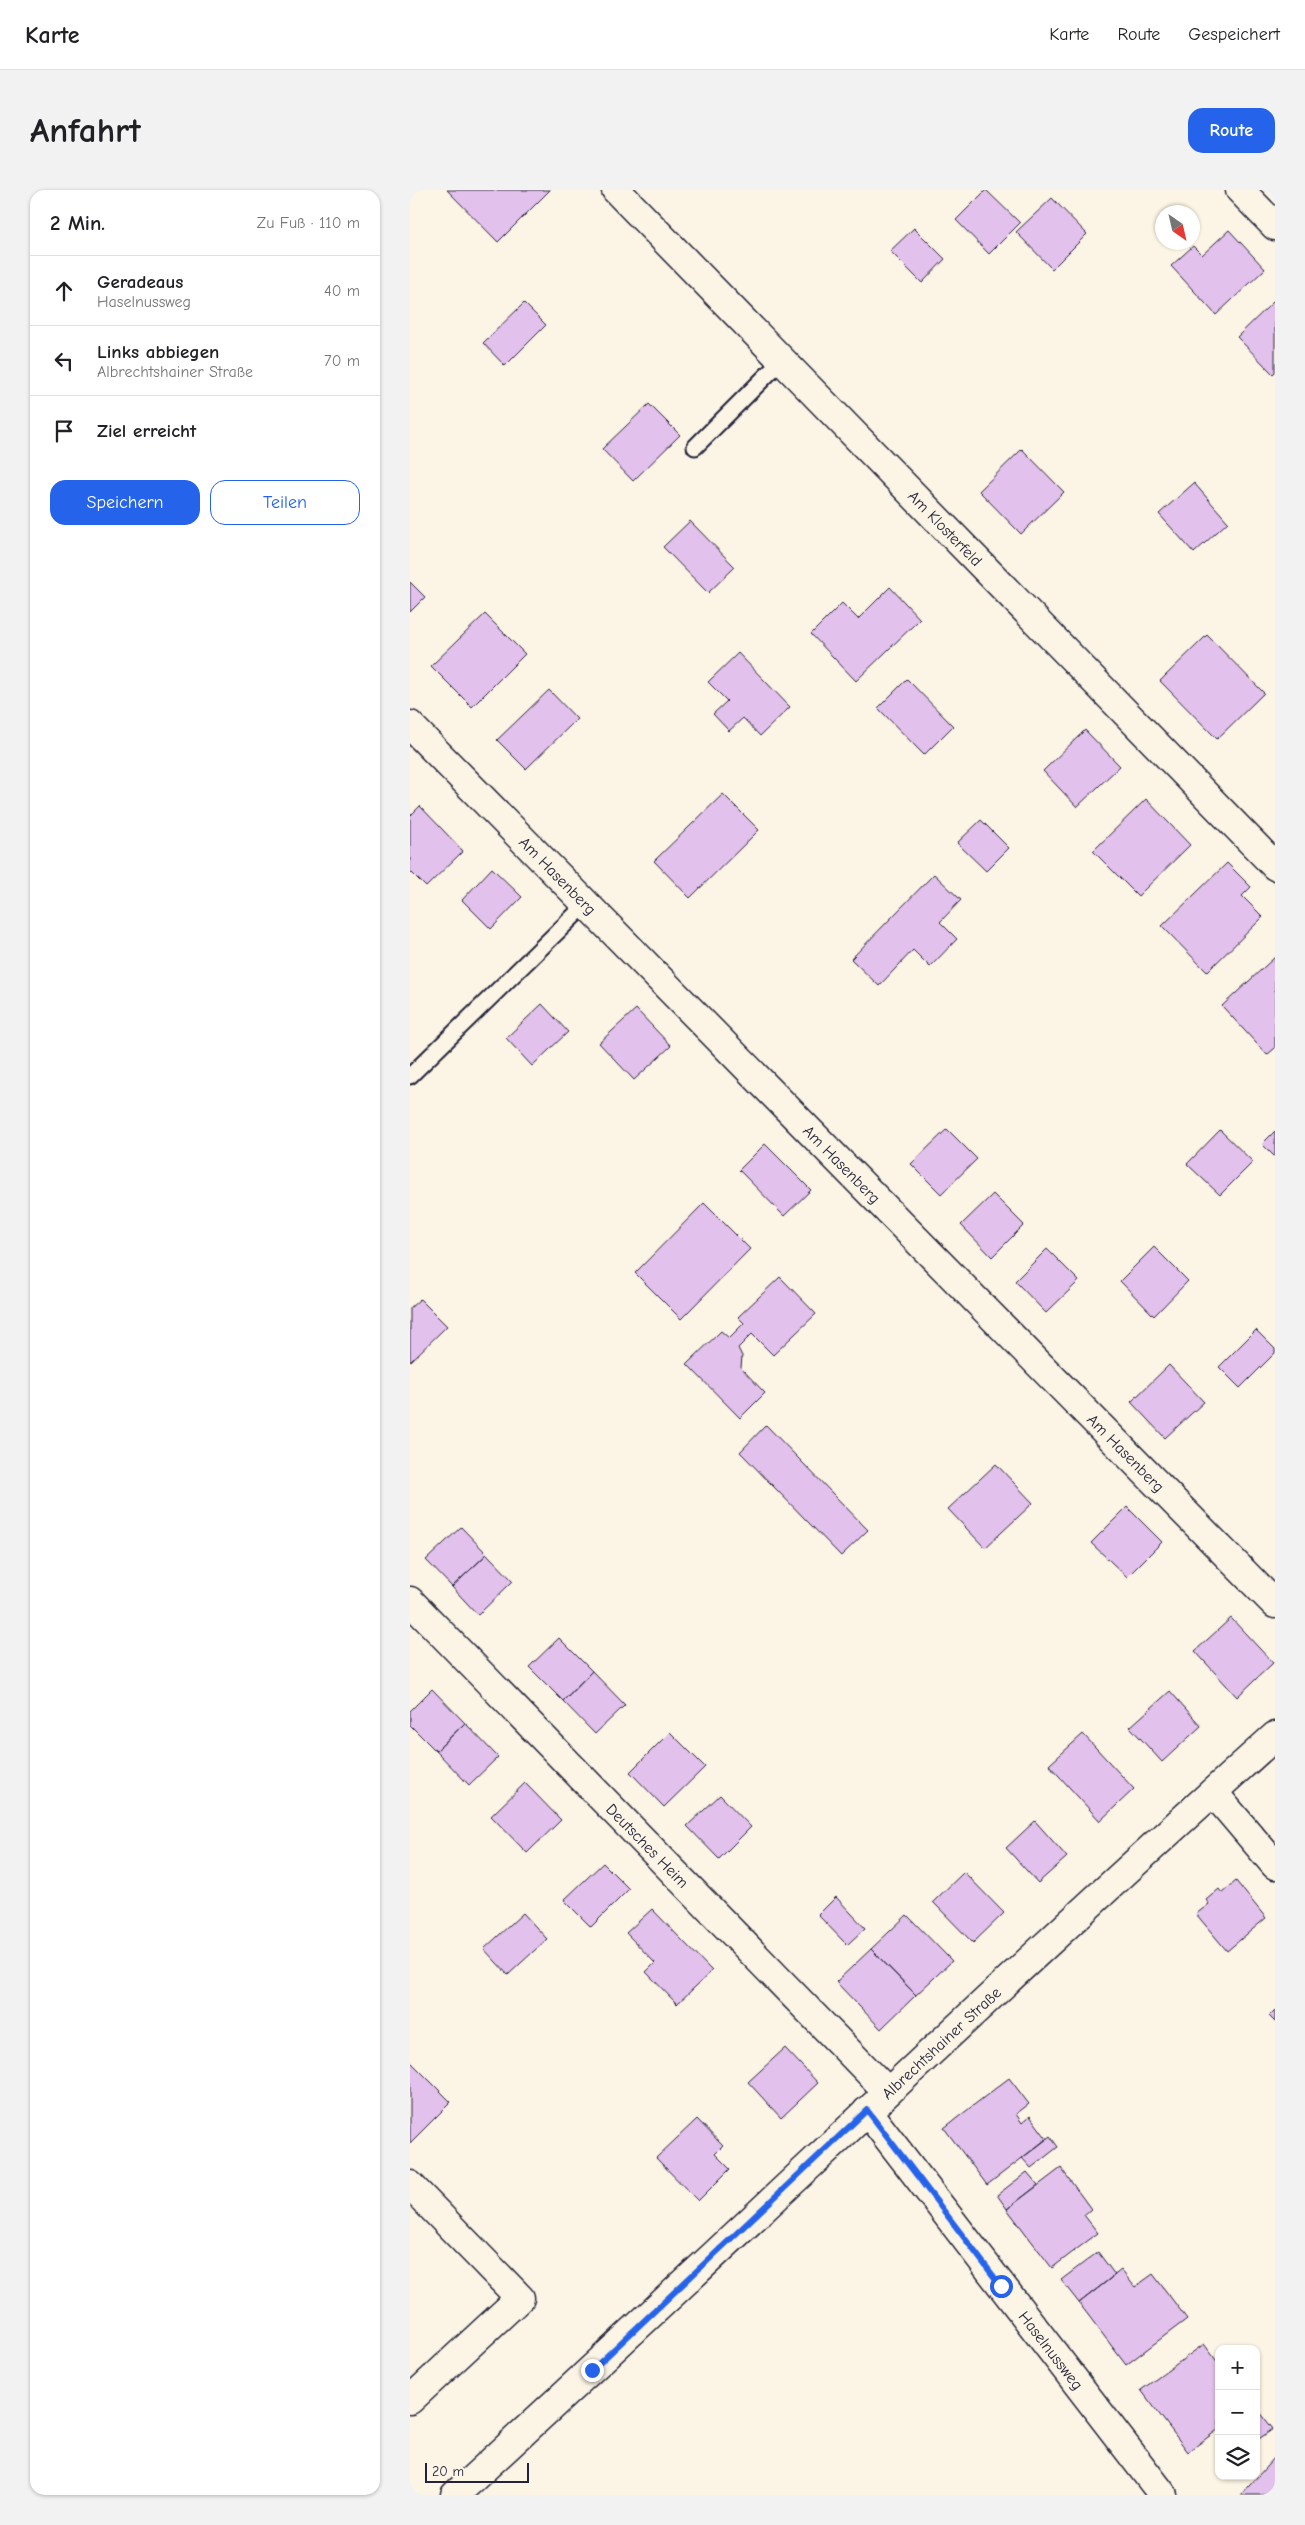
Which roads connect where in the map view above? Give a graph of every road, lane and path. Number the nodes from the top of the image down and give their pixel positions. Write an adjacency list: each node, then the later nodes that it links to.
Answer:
1 (616, 190): 4 (street, Am Klosterfeld)
2 (1240, 190): 3 (street)
3 (1275, 226)
4 (782, 360): 5 (lane); 7 (street, Am Klosterfeld)
5 (695, 447)
6 (410, 725): 8 (street, Am Hasenberg)
7 (1275, 866)
8 (586, 904): 9 (lane); 11 (street, Am Hasenberg)
9 (410, 1076)
10 (410, 1600): 15 (street, Deutsches Heim)
11 (1275, 1604)
12 (1275, 1736): 13 (street, Albrechtshainer Straße)
13 (1213, 1792): 14 (street); 15 (street, Albrechtshainer Straße)
14 (1275, 1865)
15 (887, 2091): 16 (street, Albrechtshainer Straße)
16 (867, 2110): 19 (street, Albrechtshainer Straße); 20 (street, Haselnussweg)
17 (410, 2186): 18 (street)
18 (410, 2400)
19 (455, 2495)
20 (1163, 2495)

